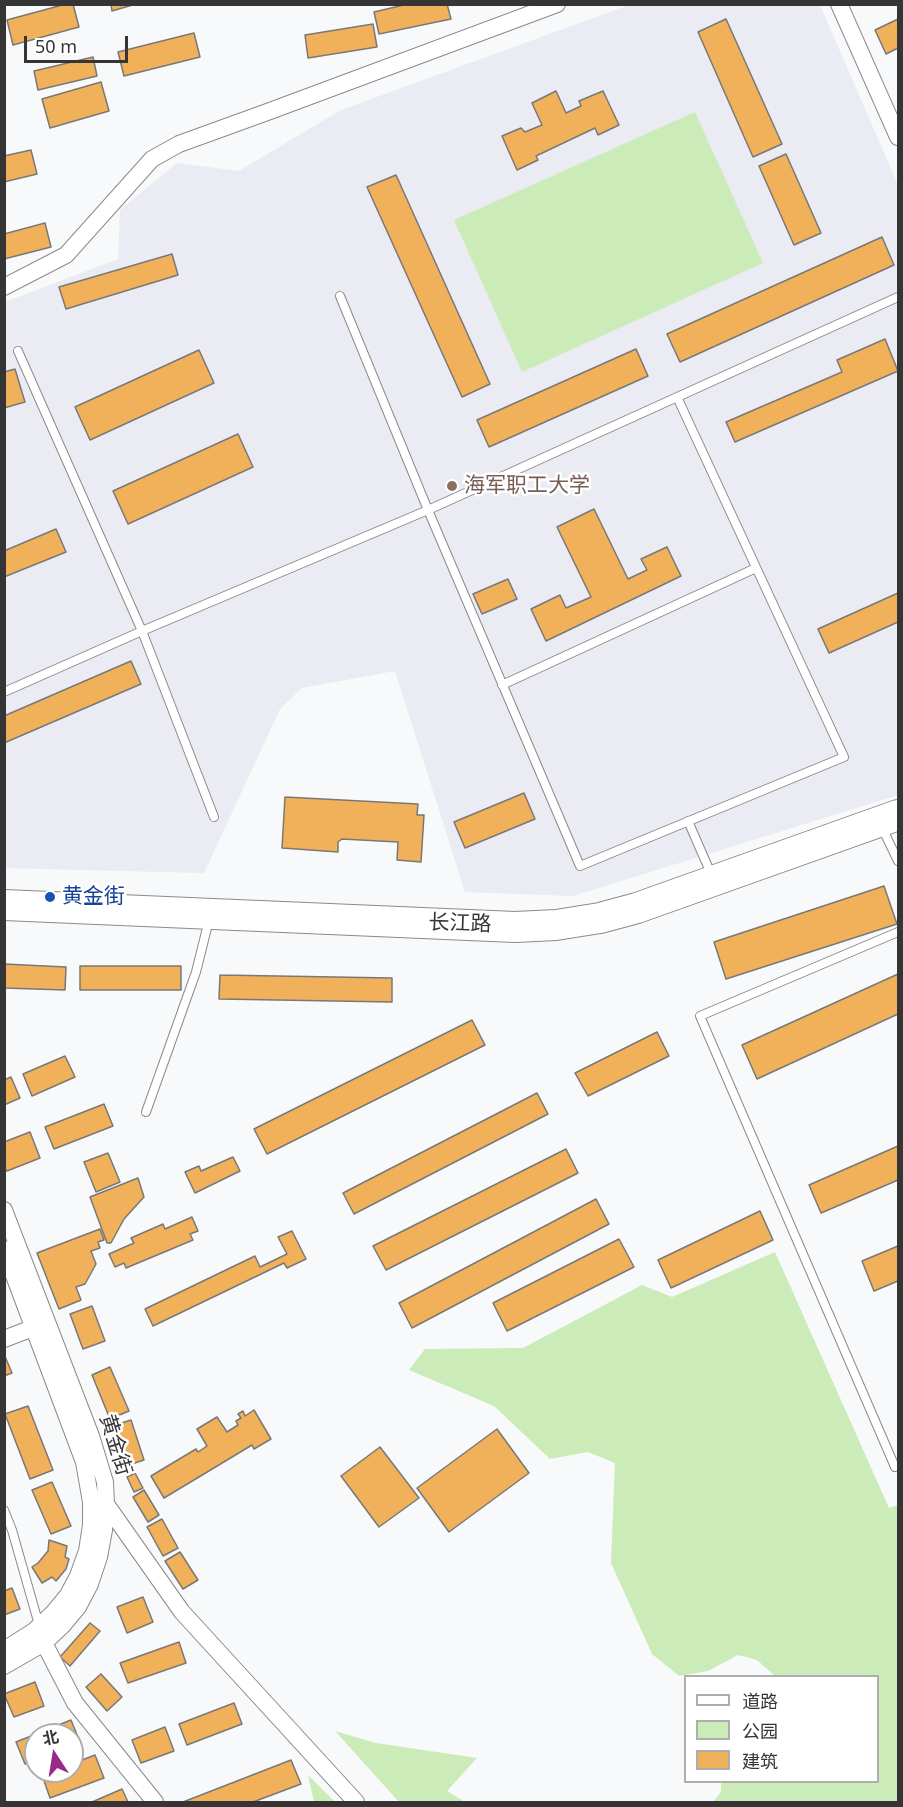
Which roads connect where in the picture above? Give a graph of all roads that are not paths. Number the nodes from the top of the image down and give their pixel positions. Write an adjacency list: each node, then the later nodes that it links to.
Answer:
1 (839, 4): 3 (street)
2 (546, 7): 4 (street)
3 (898, 137)
4 (4, 287)
5 (340, 296): 9 (lane)
6 (898, 297): 8 (lane)
7 (18, 351): 11 (lane)
8 (677, 397): 9 (lane); 10 (lane)
9 (428, 510): 11 (lane); 12 (lane)
10 (756, 568): 12 (lane); 15 (lane)
11 (141, 631): 13 (lane); 14 (lane)
12 (502, 685): 15 (lane)
13 (4, 692)
14 (214, 817)
15 (688, 821): 17 (lane)
16 (895, 836): 17 (highway, 长江路); 20 (highway, 长江路)
17 (715, 881): 18 (highway, 长江路)
18 (4, 905)
19 (4, 919): 20 (highway, 长江路)
20 (207, 928): 22 (lane)
21 (898, 932): 27 (lane)
22 (146, 1112)
23 (4, 1210): 25 (street, 黄金街)
24 (4, 1249): 25 (street, 黄金街)
25 (41, 1324): 26 (street); 28 (street, 黄金街)
26 (4, 1339)
27 (898, 1466)
28 (99, 1503): 30 (street, 黄金街); 31 (street, 黄金街); 35 (street)
29 (4, 1510): 30 (lane)
30 (39, 1626): 31 (street); 32 (street, 黄金街)
31 (44, 1643): 33 (street, 黄金街); 34 (street)
32 (4, 1650)
33 (4, 1666)
34 (154, 1803)
35 (356, 1803)

